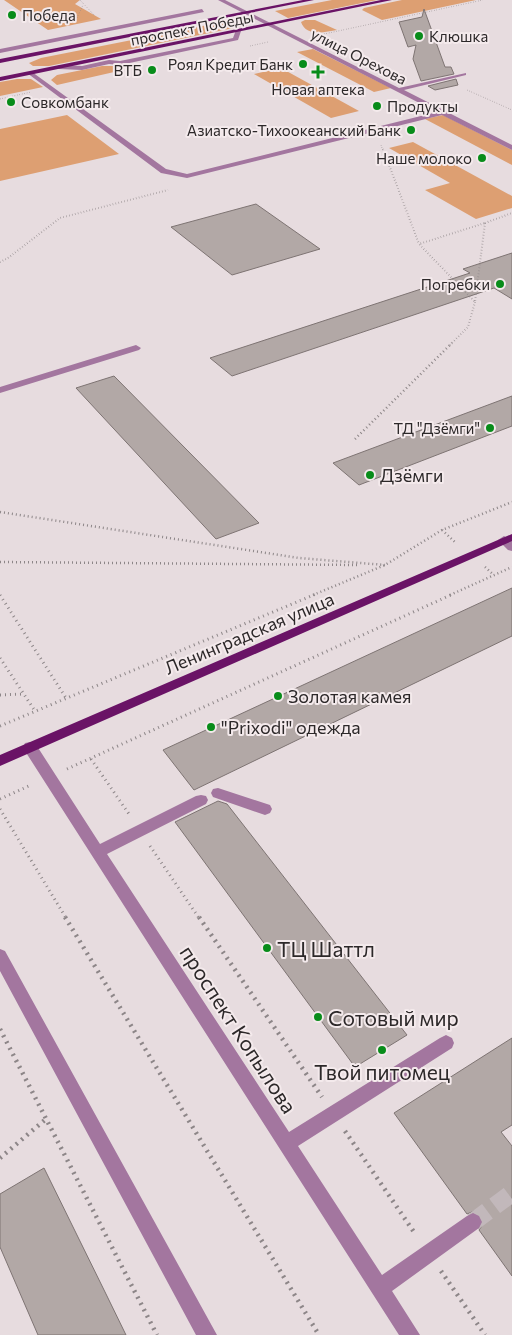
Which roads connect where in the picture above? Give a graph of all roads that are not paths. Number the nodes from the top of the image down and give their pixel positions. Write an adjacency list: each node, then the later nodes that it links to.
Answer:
1 (221, 0): 5 (street, улица Орехова)
2 (312, 0): 5 (main road, проспект Победы)
3 (390, 0): 6 (main road, проспект Победы)
4 (202, 11): 8 (street)
5 (246, 13): 6 (street, улица Орехова); 9 (main road, проспект Победы)
6 (270, 25): 7 (main road, проспект Победы); 17 (street, улица Орехова)
7 (238, 31): 13 (street)
8 (0, 51): 9 (street)
9 (10, 59): 10 (main road, проспект Победы); 11 (main road)
10 (0, 60)
11 (16, 64)
12 (23, 68): 14 (main road)
13 (59, 68): 14 (main road)
14 (30, 73): 16 (main road); 18 (street)
15 (464, 74): 17 (street)
16 (0, 79)
17 (398, 90): 18 (street, улица Орехова)
18 (443, 113): 19 (street, улица Орехова)
19 (512, 148)
20 (136, 348): 21 (street)
21 (0, 390)
22 (509, 542): 23 (main road, Ленинградская улица)
23 (30, 747): 24 (main road, Ленинградская улица); 28 (street, проспект Копылова)
24 (0, 761)
25 (218, 793): 27 (street)
26 (202, 800): 28 (street)
27 (265, 809)
28 (97, 852): 31 (street, проспект Копылова)
29 (0, 956): 34 (street)
30 (446, 1043): 31 (street)
31 (286, 1144): 33 (street, проспект Копылова)
32 (473, 1222): 33 (street)
33 (380, 1288): 35 (street, проспект Копылова)
34 (207, 1335)
35 (410, 1335)

